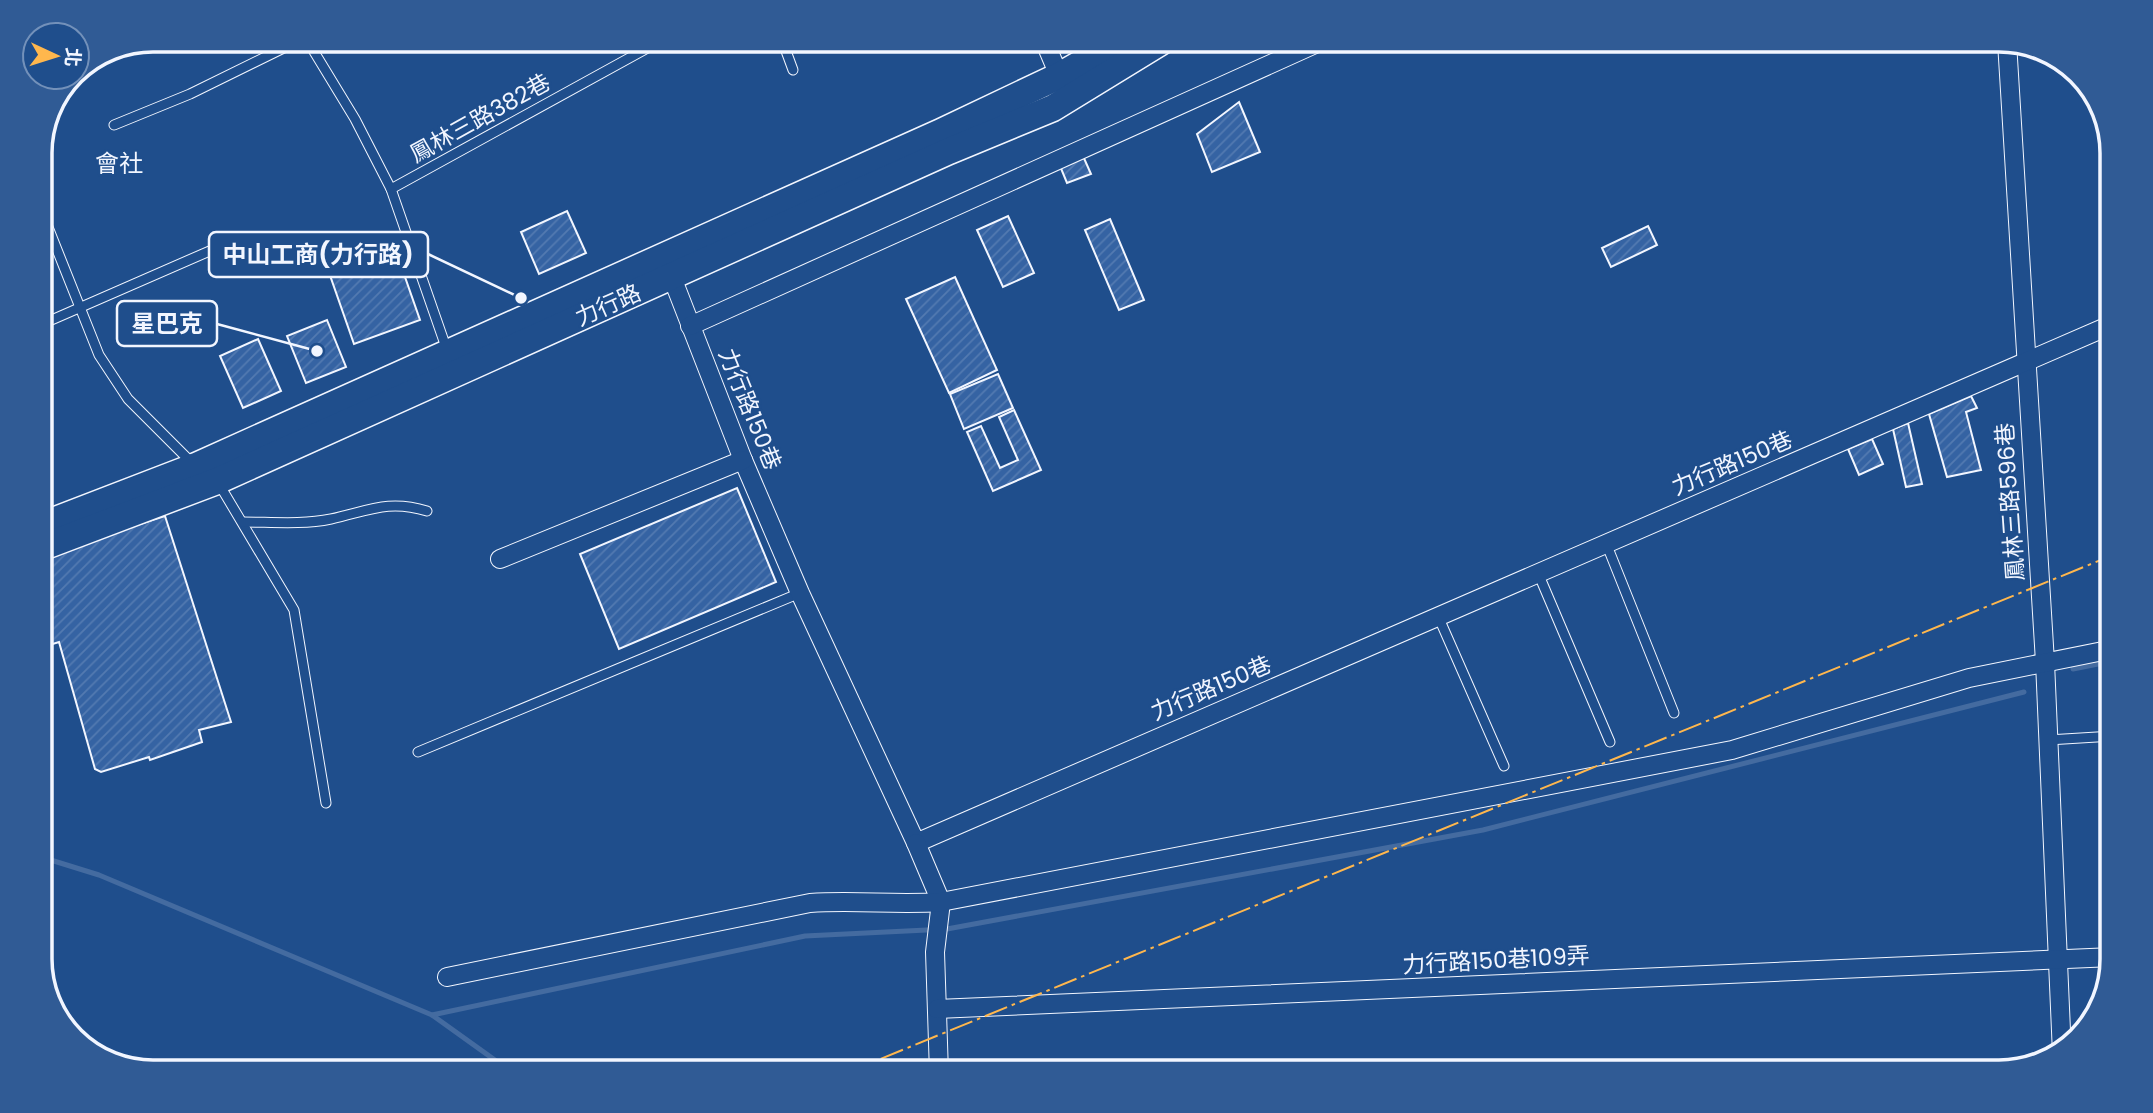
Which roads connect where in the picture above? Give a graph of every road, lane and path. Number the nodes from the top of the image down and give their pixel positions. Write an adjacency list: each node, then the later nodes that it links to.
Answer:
1 (276, 52): 12 (lane)
2 (314, 52): 13 (lane, 鳳林三路382巷)
3 (640, 52): 13 (lane, 鳳林三路382巷)
4 (786, 52): 10 (lane)
5 (1049, 52): 11 (street)
6 (1107, 52): 11 (main road, 力行路)
7 (1138, 52): 11 (main road, 力行路)
8 (1297, 52): 19 (street)
9 (2008, 53): 22 (street, 鳳林三路596巷)
10 (793, 70)
11 (1064, 87): 16 (main road, 力行路)
12 (114, 125)
13 (391, 189): 21 (lane, 鳳林三路382巷)
14 (53, 240): 17 (lane)
15 (221, 246): 17 (lane)
16 (668, 266): 19 (street, 力行路150巷); 21 (main road, 力行路); 24 (main road, 力行路)
17 (80, 307): 18 (lane); 24 (lane)
18 (53, 319)
19 (690, 326): 23 (street, 力行路150巷)
20 (2100, 330): 22 (street, 力行路150巷)
21 (448, 353): 24 (main road, 力行路)
22 (2026, 363): 29 (street, 力行路150巷); 35 (street, 鳳林三路596巷)
23 (743, 460): 30 (street); 32 (street, 力行路150巷)
24 (207, 474): 26 (main road, 力行路); 27 (lane); 28 (main road, 力行路)
25 (427, 511): 27 (lane)
26 (53, 522)
27 (243, 522): 42 (lane)
28 (53, 542)
29 (1606, 543): 31 (street, 力行路150巷); 36 (lane)
30 (500, 559)
31 (1538, 573): 33 (street, 力行路150巷); 39 (lane)
32 (800, 593): 40 (lane); 43 (street, 力行路150巷)
33 (1438, 616): 41 (lane); 43 (street, 力行路150巷)
34 (2100, 651): 35 (street)
35 (2045, 662): 38 (street, 鳳林三路596巷); 44 (street)
36 (1674, 713)
37 (2100, 737): 38 (lane)
38 (2047, 740): 46 (street, 鳳林三路596巷)
39 (1610, 742)
40 (418, 752)
41 (1504, 765)
42 (326, 803)
43 (916, 843): 44 (street)
44 (941, 902): 47 (street); 48 (street)
45 (2100, 957): 46 (street, 力行路150巷109弄)
46 (2058, 959): 48 (street, 力行路150巷109弄); 49 (street, 鳳林三路596巷)
47 (447, 977)
48 (937, 1009): 50 (street)
49 (2061, 1039)
50 (939, 1060)

